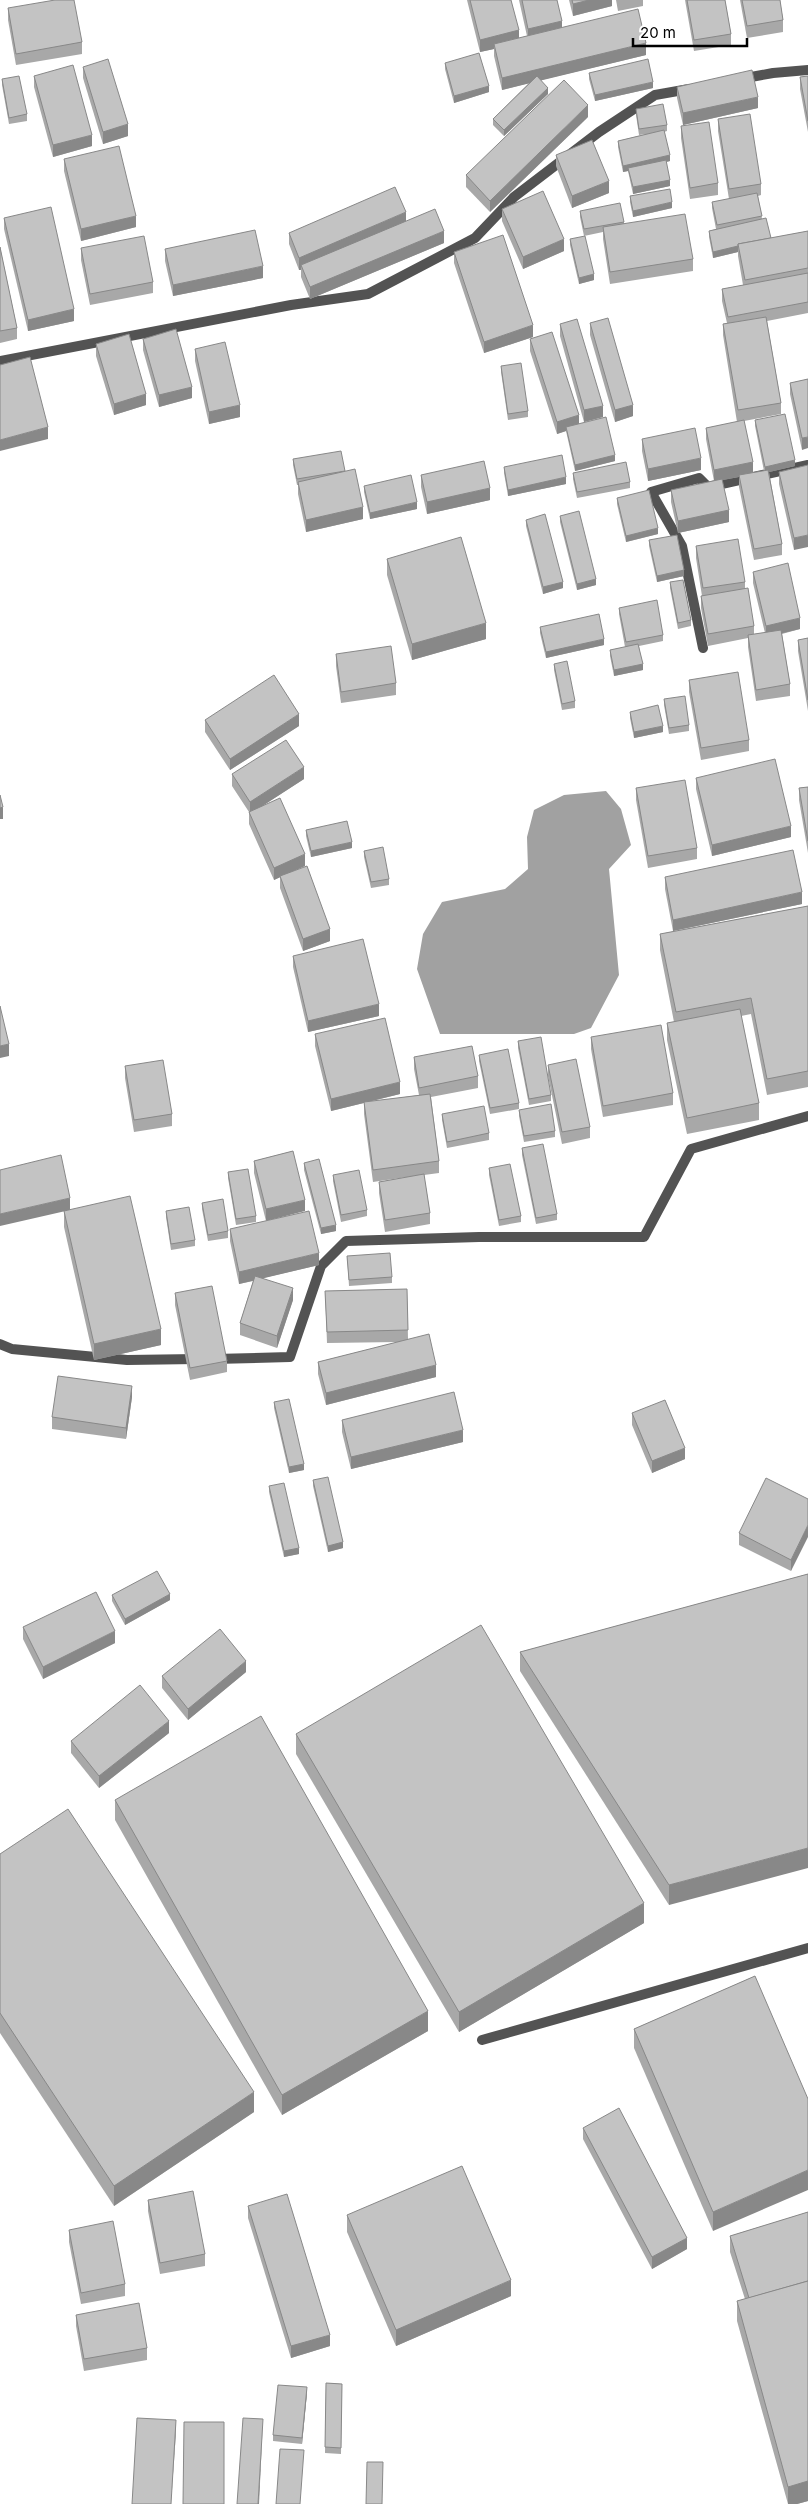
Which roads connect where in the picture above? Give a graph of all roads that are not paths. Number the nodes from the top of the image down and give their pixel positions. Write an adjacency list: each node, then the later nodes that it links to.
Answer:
1 (808, 70): 2 (street)
2 (728, 81)
3 (700, 86): 4 (street)
4 (0, 361)
5 (808, 465): 6 (street)
6 (703, 648)
7 (808, 1116): 8 (street)
8 (0, 1344)
9 (808, 1948): 10 (street)
10 (482, 2040)

